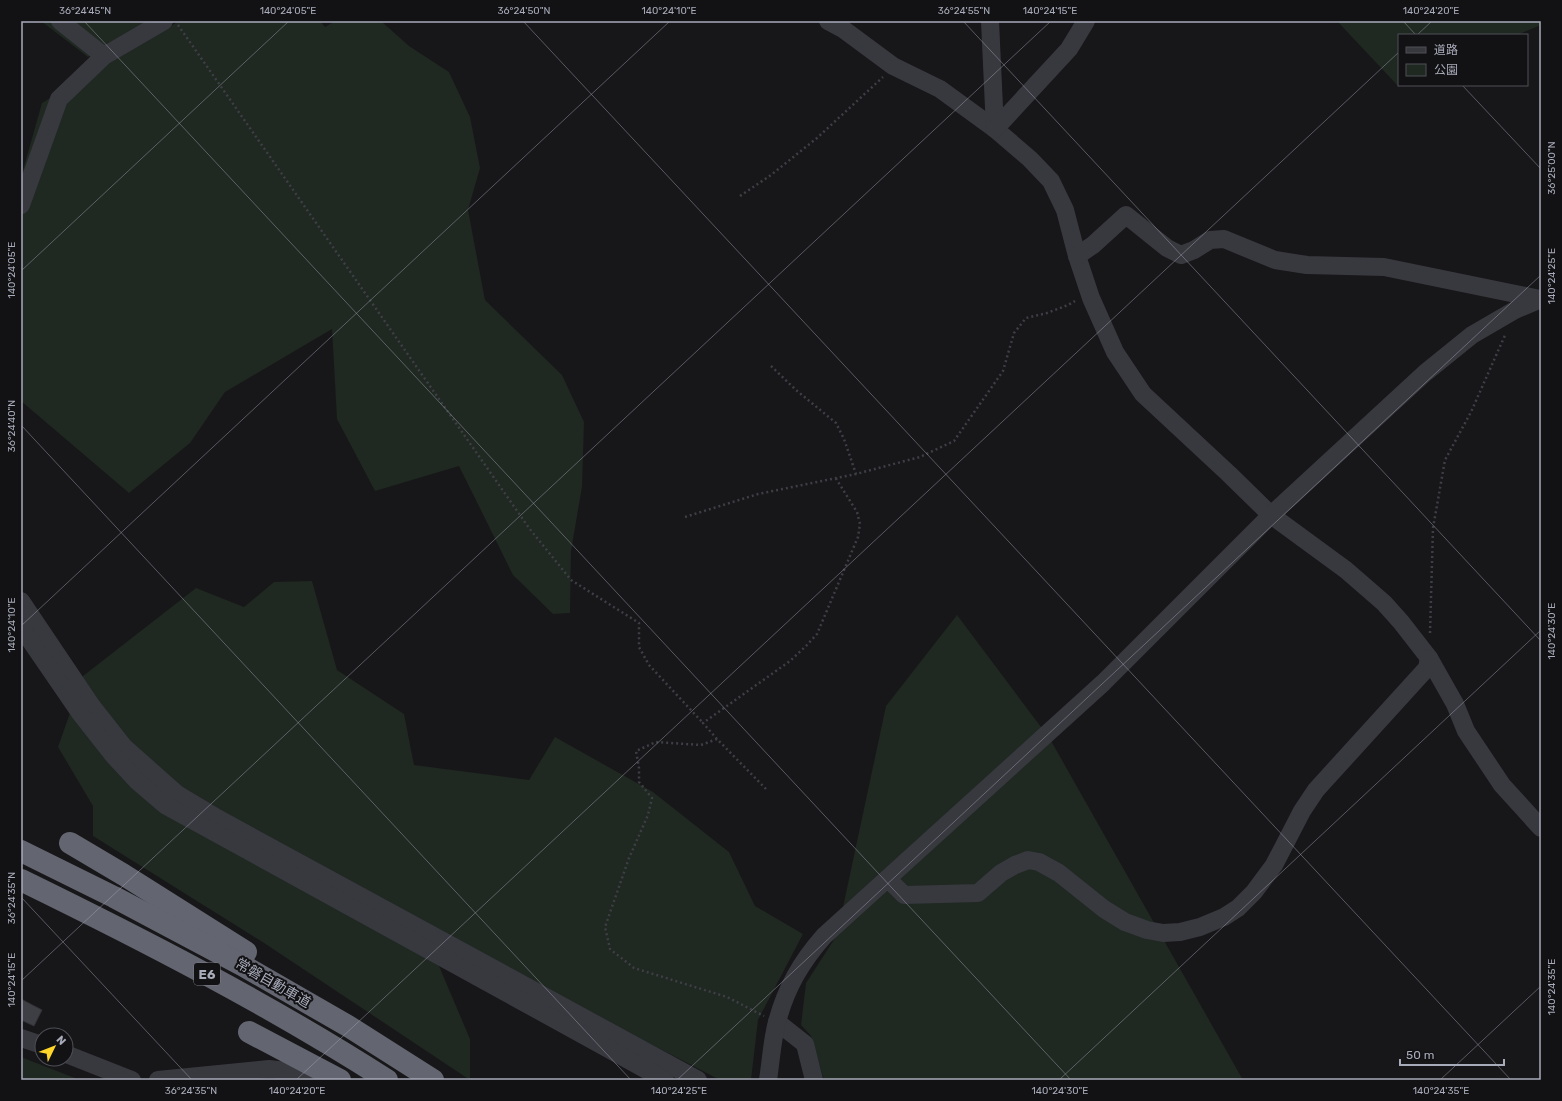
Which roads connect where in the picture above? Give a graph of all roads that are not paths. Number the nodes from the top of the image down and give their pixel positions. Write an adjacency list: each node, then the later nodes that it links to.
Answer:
1 (60, 21): 6 (street)
2 (164, 21): 6 (street)
3 (828, 21): 7 (street)
4 (990, 21): 7 (street)
5 (1086, 21): 7 (street)
6 (104, 56): 8 (street)
7 (995, 129): 9 (street)
8 (21, 205)
9 (1077, 256): 10 (street); 11 (street)
10 (1541, 299): 11 (street)
11 (1271, 515): 14 (street); 18 (street)
12 (21, 601): 33 (street)
13 (21, 627): 32 (street)
14 (1429, 658): 15 (street); 18 (street)
15 (1541, 828)
16 (70, 843): 21 (highway)
17 (21, 851): 21 (highway, 常磐自動車道 / E6)
18 (888, 879): 20 (street)
19 (21, 880): 30 (highway, 常磐自動車道 / E6)
20 (777, 1022): 34 (street); 35 (street)
21 (348, 1026): 31 (highway, 常磐自動車道 / E6)
22 (249, 1032): 29 (highway)
23 (21, 1038): 24 (street)
24 (34, 1042)
25 (74, 1057): 26 (street)
26 (132, 1080)
27 (158, 1080): 28 (street)
28 (310, 1080)
29 (340, 1080)
30 (387, 1080)
31 (433, 1080)
32 (665, 1080)
33 (698, 1080)
34 (768, 1080)
35 (814, 1080)

